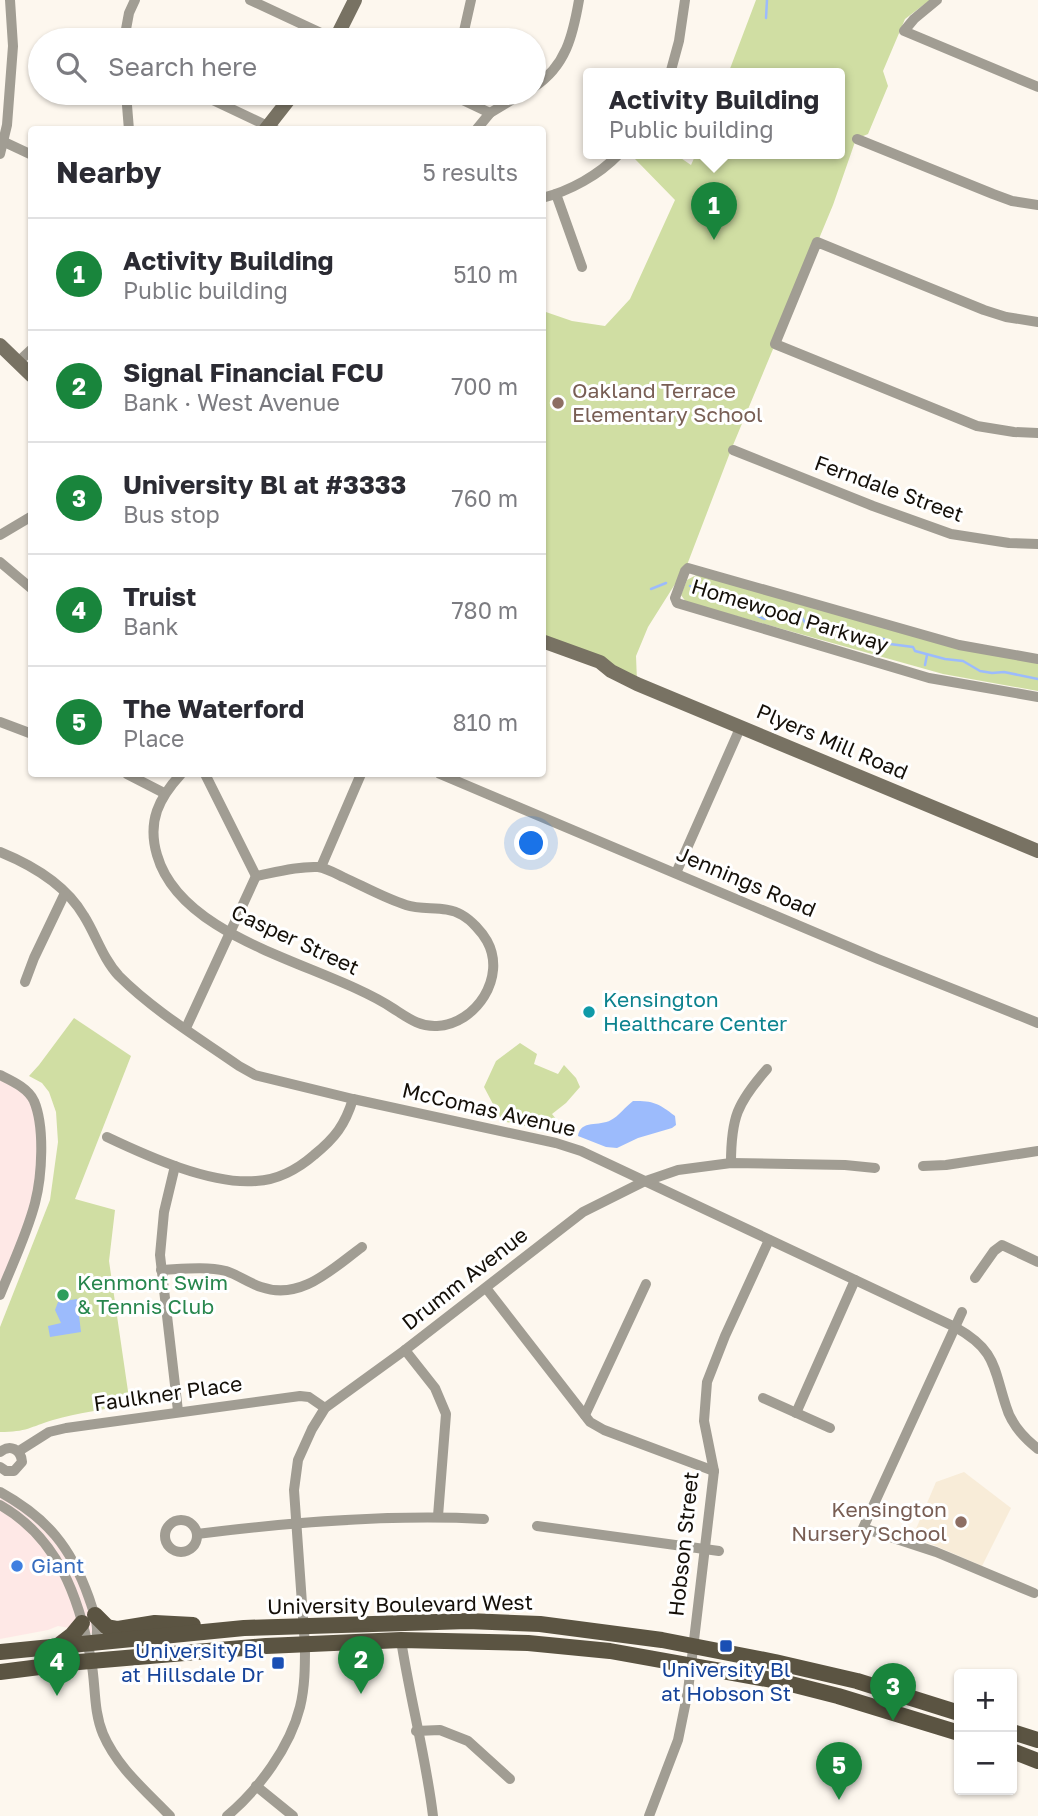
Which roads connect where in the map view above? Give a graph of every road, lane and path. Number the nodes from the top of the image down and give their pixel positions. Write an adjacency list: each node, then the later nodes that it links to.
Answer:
1 (10, 0): 27 (street)
2 (135, 0): 9 (street)
3 (250, 0): 10 (street)
4 (355, 0): 11 (street)
5 (471, 0): 12 (street)
6 (579, 0): 14 (street)
7 (685, 0): 13 (street)
8 (937, 0): 15 (street)
9 (126, 28)
10 (310, 28)
11 (341, 28)
12 (464, 28)
13 (672, 68)
14 (546, 77)
15 (1038, 87)
16 (127, 105): 22 (street)
17 (222, 105): 23 (street)
18 (285, 105): 24 (street)
19 (473, 105): 21 (street)
20 (503, 105): 21 (street)
21 (490, 113): 25 (street)
22 (129, 126)
23 (265, 126)
24 (270, 126)
25 (479, 126)
26 (856, 139): 33 (street)
27 (2, 141): 28 (street); 29 (street)
28 (28, 153)
29 (0, 154)
30 (612, 159): 31 (street)
31 (556, 194): 32 (street); 34 (street)
32 (546, 197)
33 (1038, 205)
34 (582, 267)
35 (1038, 322): 40 (street)
36 (0, 345): 38 (street)
37 (28, 353): 38 (street)
38 (18, 362): 39 (street)
39 (28, 372)
40 (1038, 433)
41 (733, 450): 44 (street, Ferndale Street)
42 (28, 518): 43 (street)
43 (0, 535)
44 (1038, 544)
45 (0, 562): 46 (street)
46 (28, 586)
47 (546, 643): 51 (street, Plyers Mill Road)
48 (1038, 659): 49 (street, Homewood Parkway)
49 (1038, 697)
50 (0, 722): 52 (street)
51 (741, 726): 59 (street, Plyers Mill Road); 62 (street)
52 (28, 732)
53 (133, 777): 58 (street)
54 (178, 777): 58 (street, Casper Street)
55 (206, 777): 63 (street)
56 (360, 777): 61 (street)
57 (447, 777): 62 (street, Jennings Road)
58 (164, 793): 65 (street, Casper Street)
59 (1038, 851)
60 (0, 852): 64 (street, McComas Avenue)
61 (321, 867): 63 (street); 65 (street, Casper Street)
62 (676, 873): 67 (street, Jennings Road)
63 (256, 876): 65 (street)
64 (65, 893): 66 (street); 68 (street, McComas Avenue)
65 (230, 933): 68 (street)
66 (25, 982)
67 (1038, 1023)
68 (186, 1028): 71 (street, McComas Avenue)
69 (767, 1069): 74 (street)
70 (0, 1074): 87 (street)
71 (353, 1099): 75 (street); 78 (street, McComas Avenue)
72 (107, 1137): 75 (street)
73 (1038, 1151): 76 (street)
74 (731, 1163): 77 (street, Drumm Avenue); 78 (street, Drumm Avenue)
75 (175, 1166): 82 (street)
76 (923, 1166)
77 (875, 1168)
78 (643, 1182): 79 (street, McComas Avenue); 86 (street, Drumm Avenue)
79 (769, 1240): 84 (street, McComas Avenue); 101 (street, Hobson Street)
80 (362, 1247): 82 (street)
81 (1038, 1262): 83 (street)
82 (161, 1270): 93 (street)
83 (975, 1278)
84 (855, 1280): 89 (street, McComas Avenue); 94 (street)
85 (646, 1284): 95 (street)
86 (486, 1288): 90 (street, Drumm Avenue); 95 (street)
87 (0, 1295)
88 (962, 1312): 89 (street)
89 (955, 1326): 97 (street, McComas Avenue); 111 (street)
90 (405, 1350): 92 (street, Drumm Avenue); 104 (street)
91 (763, 1398): 94 (street)
92 (325, 1408): 93 (street, Faulkner Place); 106 (street, Drumm Avenue)
93 (178, 1411): 98 (street, Faulkner Place)
94 (796, 1413): 96 (street)
95 (585, 1415): 101 (street)
96 (830, 1428)
97 (1038, 1449)
98 (19, 1451): 99 (street, Faulkner Place); 100 (street, Faulkner Place)
99 (0, 1452)
100 (0, 1467)
101 (714, 1471): 109 (street, Hobson Street)
102 (0, 1492): 112 (street)
103 (0, 1505): 112 (street)
104 (438, 1516): 105 (street); 106 (street)
105 (484, 1518)
106 (296, 1521): 108 (street); 113 (street, Drumm Avenue)
107 (537, 1526): 109 (street)
108 (197, 1534)
109 (704, 1549): 110 (street); 119 (street, Hobson Street)
110 (719, 1551)
111 (1034, 1593)
112 (88, 1619): 114 (main road); 116 (street); 116 (street); 117 (main road)
113 (303, 1627): 114 (main road, University Boulevard West); 118 (street, Drumm Avenue); 119 (main road, University Boulevard West)
114 (212, 1631): 116 (main road, University Boulevard West)
115 (401, 1640): 118 (main road, University Boulevard West); 122 (main road, University Boulevard West); 125 (street)
116 (91, 1642): 117 (main road, University Boulevard West); 121 (street)
117 (59, 1645): 120 (main road, University Boulevard West)
118 (305, 1646): 121 (main road, University Boulevard West); 132 (street, Drumm Avenue)
119 (692, 1646): 122 (street, Hobson Street); 124 (main road, University Boulevard West)
120 (0, 1652)
121 (91, 1661): 123 (main road, University Boulevard West); 133 (street)
122 (690, 1664): 126 (main road, University Boulevard West); 137 (street, Hobson Street)
123 (0, 1672)
124 (954, 1711)
125 (416, 1731): 131 (street); 136 (street)
126 (954, 1731)
127 (1017, 1734): 128 (main road)
128 (1038, 1740)
129 (1017, 1753): 130 (main road)
130 (1038, 1761)
131 (510, 1779)
132 (256, 1786): 134 (street, Drumm Avenue); 135 (street)
133 (170, 1816)
134 (227, 1816)
135 (293, 1816)
136 (433, 1816)
137 (649, 1816)

